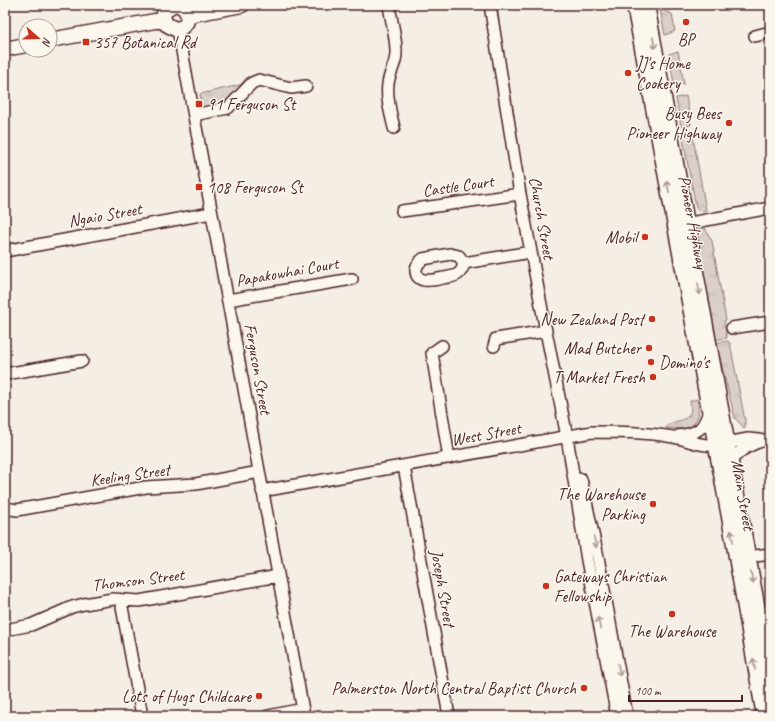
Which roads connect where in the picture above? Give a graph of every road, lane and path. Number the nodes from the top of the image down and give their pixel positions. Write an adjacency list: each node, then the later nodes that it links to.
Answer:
1 (172, 5): 8 (main road)
2 (242, 5): 7 (main road)
3 (389, 5): 17 (street)
4 (490, 5): 18 (street, Church Street)
5 (634, 5): 22 (main road, Pioneer Highway, one-way to 5)
6 (647, 5): 22 (main road, Pioneer Highway, one-way to 22)
7 (183, 10): 9 (main road)
8 (164, 21): 9 (main road); 12 (main road)
9 (178, 29): 16 (street, Ferguson Street)
10 (770, 32): 11 (street)
11 (755, 36)
12 (58, 39)
13 (18, 47): 14 (main road)
14 (5, 49)
15 (306, 86): 16 (street)
16 (194, 115): 21 (street, Ferguson Street)
17 (394, 128)
18 (520, 194): 20 (street, Castle Court); 24 (street, Church Street)
19 (770, 208): 22 (street)
20 (402, 211)
21 (212, 213): 23 (street, Ngaio Street); 27 (street, Ferguson Street)
22 (681, 224): 29 (main road, Pioneer Highway)
23 (5, 251)
24 (531, 252): 25 (street); 31 (street, Church Street)
25 (464, 263)
26 (352, 278): 27 (street, Papakowhai Court)
27 (228, 300): 44 (street, Ferguson Street)
28 (770, 322): 30 (street)
29 (699, 323): 36 (main road, Pioneer Highway); 40 (main road, Pioneer Highway)
30 (732, 328)
31 (546, 331): 33 (street); 37 (street, Church Street)
32 (442, 346): 41 (street)
33 (494, 346)
34 (82, 361): 35 (street)
35 (5, 374)
36 (709, 411): 38 (street); 40 (main road, Pioneer Highway)
37 (567, 437): 38 (street, West Street); 41 (street, West Street); 57 (street, Church Street, one-way to 37); 58 (street, Church Street, one-way to 58)
38 (673, 437): 40 (street, West Street)
39 (766, 440): 40 (street, West Street); 42 (street)
40 (721, 444): 42 (main road, Main Street); 59 (main road, Main Street, one-way to 40)
41 (449, 458): 43 (street, West Street)
42 (731, 460): 48 (main road, Main Street)
43 (404, 466): 45 (street, West Street); 56 (street, Joseph Street)
44 (259, 472): 45 (street, Ferguson Street); 46 (street, Keeling Street)
45 (262, 491): 49 (street, Ferguson Street)
46 (5, 508)
47 (770, 554): 48 (street)
48 (748, 557): 52 (main road, Main Street, one-way to 52)
49 (278, 576): 50 (street, Thomson Street); 53 (street, Ferguson Street)
50 (122, 600): 51 (street, Thomson Street); 54 (street)
51 (5, 630)
52 (770, 675)
53 (304, 713): 55 (street)
54 (142, 716)
55 (268, 716)
56 (449, 716)
57 (617, 716)
58 (627, 716)
59 (764, 716)

